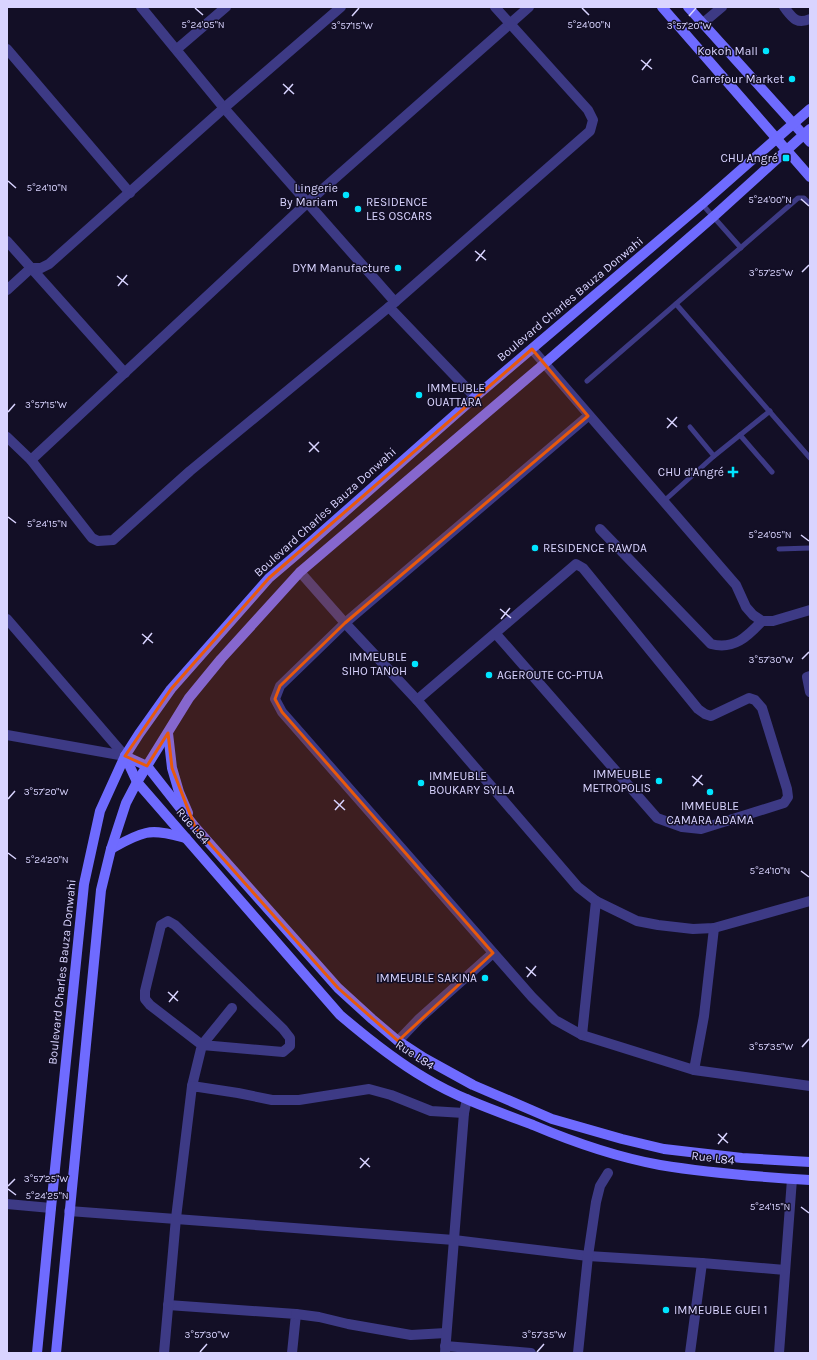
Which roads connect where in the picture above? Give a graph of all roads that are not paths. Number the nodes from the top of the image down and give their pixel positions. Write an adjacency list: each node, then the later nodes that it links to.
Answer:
1 (141, 7): 14 (street)
2 (226, 7): 14 (street)
3 (341, 7): 15 (street)
4 (495, 7): 12 (street)
5 (529, 7): 12 (street)
6 (662, 7): 19 (main road)
7 (688, 7): 11 (main road)
8 (722, 7): 11 (street)
9 (784, 7): 10 (street)
10 (810, 19)
11 (703, 23): 17 (main road)
12 (510, 24): 23 (street); 32 (street)
13 (7, 49): 22 (street)
14 (177, 49): 15 (street)
15 (224, 108): 22 (street); 23 (street)
16 (810, 109): 17 (main road, Boulevard Charles Bauza Donwahi)
17 (794, 123): 18 (main road); 19 (main road, Boulevard Charles Bauza Donwahi)
18 (808, 135): 20 (main road)
19 (777, 139): 20 (main road); 24 (main road, Boulevard Charles Bauza Donwahi)
20 (787, 150): 21 (main road); 26 (main road)
21 (810, 177)
22 (130, 193): 29 (street)
23 (307, 203): 32 (street); 35 (street)
24 (702, 204): 26 (lane); 33 (main road, Boulevard Charles Bauza Donwahi)
25 (810, 204): 28 (lane)
26 (713, 217): 28 (lane); 34 (main road)
27 (7, 241): 29 (street)
28 (741, 248): 31 (lane)
29 (31, 268): 30 (street); 35 (street)
30 (7, 290)
31 (676, 304): 36 (lane); 38 (lane)
32 (392, 305): 37 (street); 45 (street)
33 (532, 350): 34 (street); 37 (main road, Boulevard Charles Bauza Donwahi)
34 (544, 364): 39 (street); 51 (main road)
35 (125, 373): 45 (street)
36 (587, 381)
37 (475, 397): 62 (main road, Boulevard Charles Bauza Donwahi)
38 (770, 411): 41 (lane); 44 (lane)
39 (588, 416): 47 (street); 55 (street)
40 (690, 427): 43 (lane)
41 (740, 435): 43 (lane); 46 (lane)
42 (7, 437): 45 (street)
43 (714, 456): 47 (lane)
44 (810, 458)
45 (31, 460)
46 (772, 472)
47 (664, 501): 54 (street)
48 (600, 529): 54 (street)
49 (810, 548): 50 (lane)
50 (779, 549)
51 (300, 572): 55 (street); 60 (main road)
52 (810, 610): 54 (street)
53 (7, 619): 62 (street)
54 (762, 621)
55 (345, 623): 59 (street); 71 (street)
56 (496, 634): 56 (street); 59 (street)
57 (810, 676): 58 (street)
58 (810, 692)
59 (417, 700): 68 (street)
60 (168, 733): 63 (main road); 65 (main road)
61 (7, 734): 62 (street)
62 (125, 756): 63 (main road); 64 (main road, Rue L84); 86 (main road, Boulevard Charles Bauza Donwahi)
63 (147, 766): 64 (main road); 65 (main road)
64 (137, 782): 66 (main road, Rue L84); 67 (main road)
65 (195, 827): 74 (main road)
66 (186, 838): 67 (main road); 79 (main road, Rue L84)
67 (111, 849): 87 (main road)
68 (596, 901): 70 (street); 73 (street)
69 (810, 901): 70 (street)
70 (714, 928): 76 (street)
71 (493, 953): 73 (street); 74 (street)
72 (232, 1008): 75 (street)
73 (582, 1035): 76 (street)
74 (398, 1041): 81 (main road)
75 (202, 1045): 75 (street); 77 (street)
76 (694, 1070): 78 (street)
77 (192, 1086): 80 (street); 88 (street)
78 (810, 1086)
79 (467, 1099): 80 (street); 83 (main road, Rue L84)
80 (464, 1113): 89 (street)
81 (810, 1162)
82 (608, 1173): 90 (street)
83 (792, 1179): 84 (main road, Rue L84); 92 (street)
84 (810, 1180)
85 (7, 1204): 86 (street)
86 (51, 1208): 97 (main road, Boulevard Charles Bauza Donwahi)
87 (69, 1211): 88 (street); 98 (main road)
88 (176, 1218): 89 (street); 93 (street)
89 (454, 1240): 90 (street); 95 (street)
90 (588, 1256): 91 (street); 102 (street)
91 (702, 1263): 92 (street); 103 (street)
92 (786, 1270): 104 (street)
93 (168, 1305): 94 (street); 99 (street)
94 (296, 1314): 95 (street); 100 (street)
95 (446, 1333): 96 (street)
96 (445, 1350): 101 (street)
97 (37, 1353)
98 (56, 1353)
99 (164, 1353)
100 (292, 1353)
101 (531, 1353)
102 (578, 1353)
103 (690, 1353)
104 (779, 1353)

